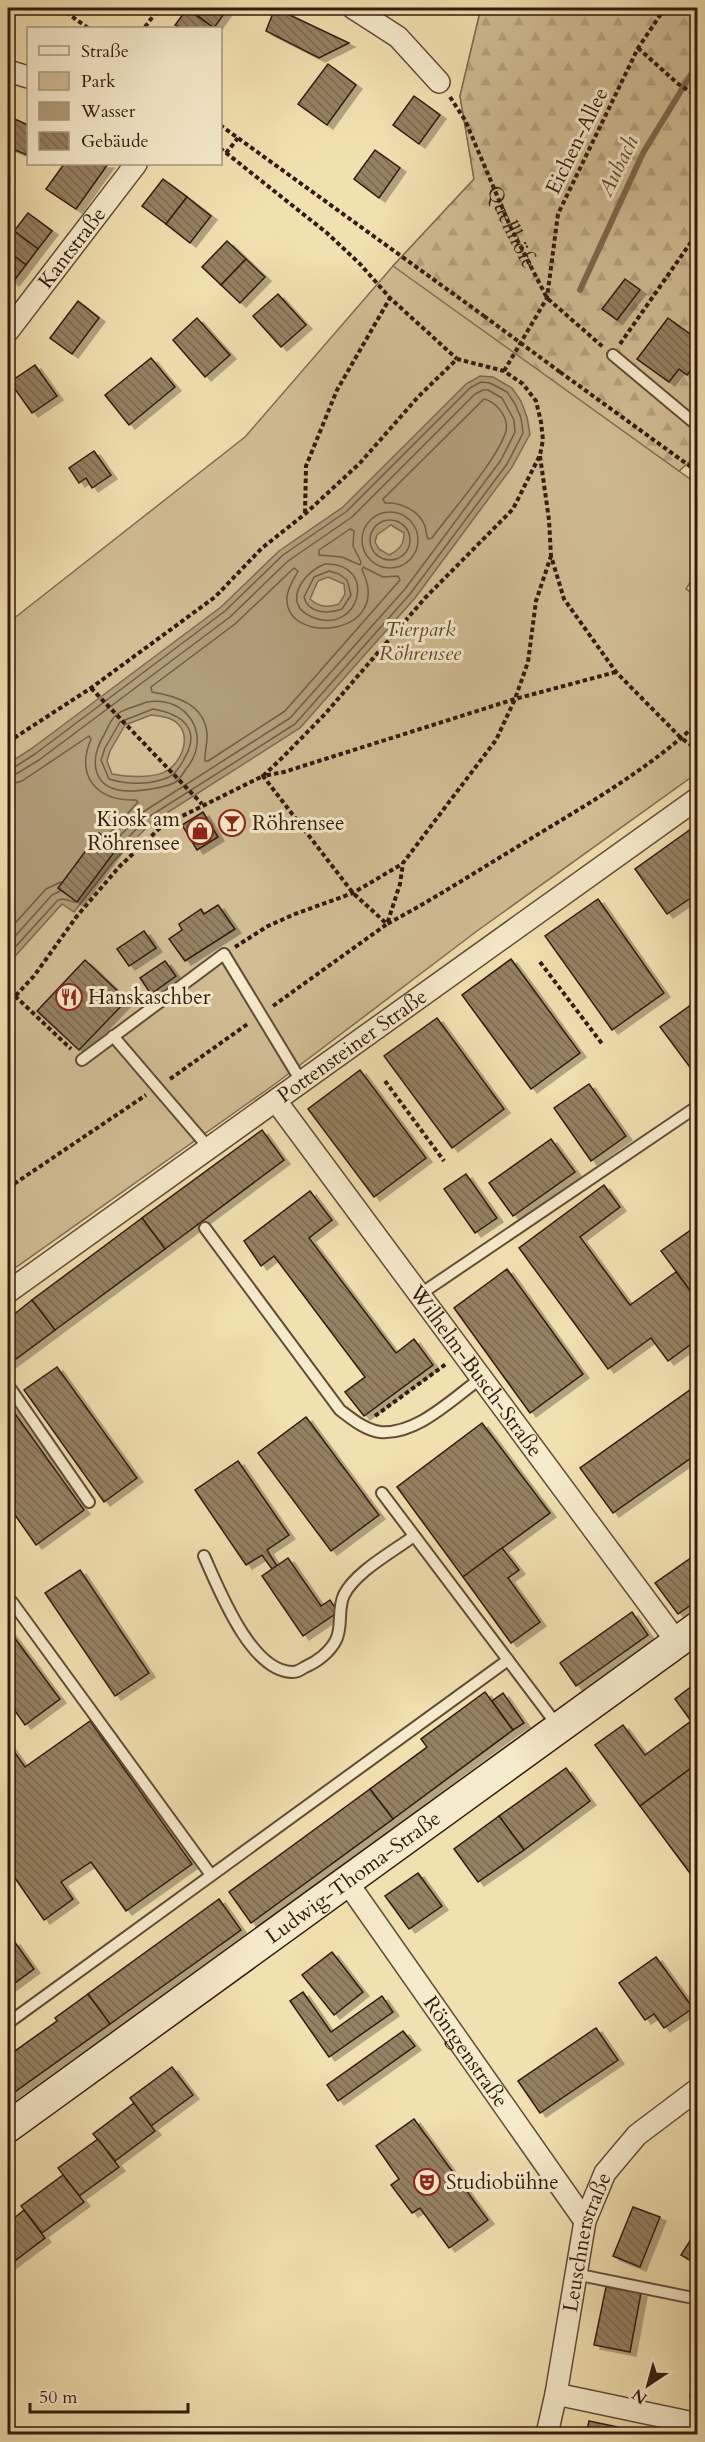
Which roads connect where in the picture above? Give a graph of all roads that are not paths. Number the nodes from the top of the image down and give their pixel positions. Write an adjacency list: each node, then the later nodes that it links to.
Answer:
1 (353, 8): 4 (street)
2 (8, 71): 3 (street)
3 (27, 77)
4 (439, 82)
5 (135, 165): 6 (street, Kantstraße)
6 (8, 331)
7 (612, 355): 8 (lane)
8 (698, 426)
9 (698, 798): 12 (street, Pottensteiner Straße)
10 (112, 1036): 11 (lane); 12 (lane); 15 (lane)
11 (82, 1060)
12 (302, 1081): 13 (street, Pottensteiner Straße)
13 (276, 1101): 15 (street, Pottensteiner Straße); 18 (street, Wilhelm-Busch-Straße)
14 (695, 1108): 18 (lane)
15 (208, 1147): 17 (street, Pottensteiner Straße)
16 (205, 1228): 19 (lane)
17 (8, 1292)
18 (419, 1295): 19 (street, Wilhelm-Busch-Straße)
19 (480, 1378): 26 (street, Wilhelm-Busch-Straße)
20 (8, 1384): 22 (lane)
21 (382, 1493): 23 (lane)
22 (89, 1502)
23 (414, 1536): 24 (lane); 27 (lane)
24 (204, 1556)
25 (8, 1605): 29 (lane)
26 (687, 1635): 28 (street, Ludwig-Thoma-Straße)
27 (508, 1660): 28 (lane); 29 (lane)
28 (559, 1728): 30 (street, Ludwig-Thoma-Straße)
29 (211, 1875): 31 (lane)
30 (347, 1882): 33 (street, Ludwig-Thoma-Straße); 34 (street, Röntgenstraße)
31 (8, 2023)
32 (698, 2089): 34 (street, Leuschnerstraße)
33 (8, 2127)
34 (585, 2221): 35 (street, Leuschnerstraße)
35 (575, 2274): 36 (lane); 37 (street, Leuschnerstraße)
36 (698, 2299)
37 (556, 2394): 38 (street); 39 (street, Leuschnerstraße)
38 (684, 2426)
39 (547, 2434)

